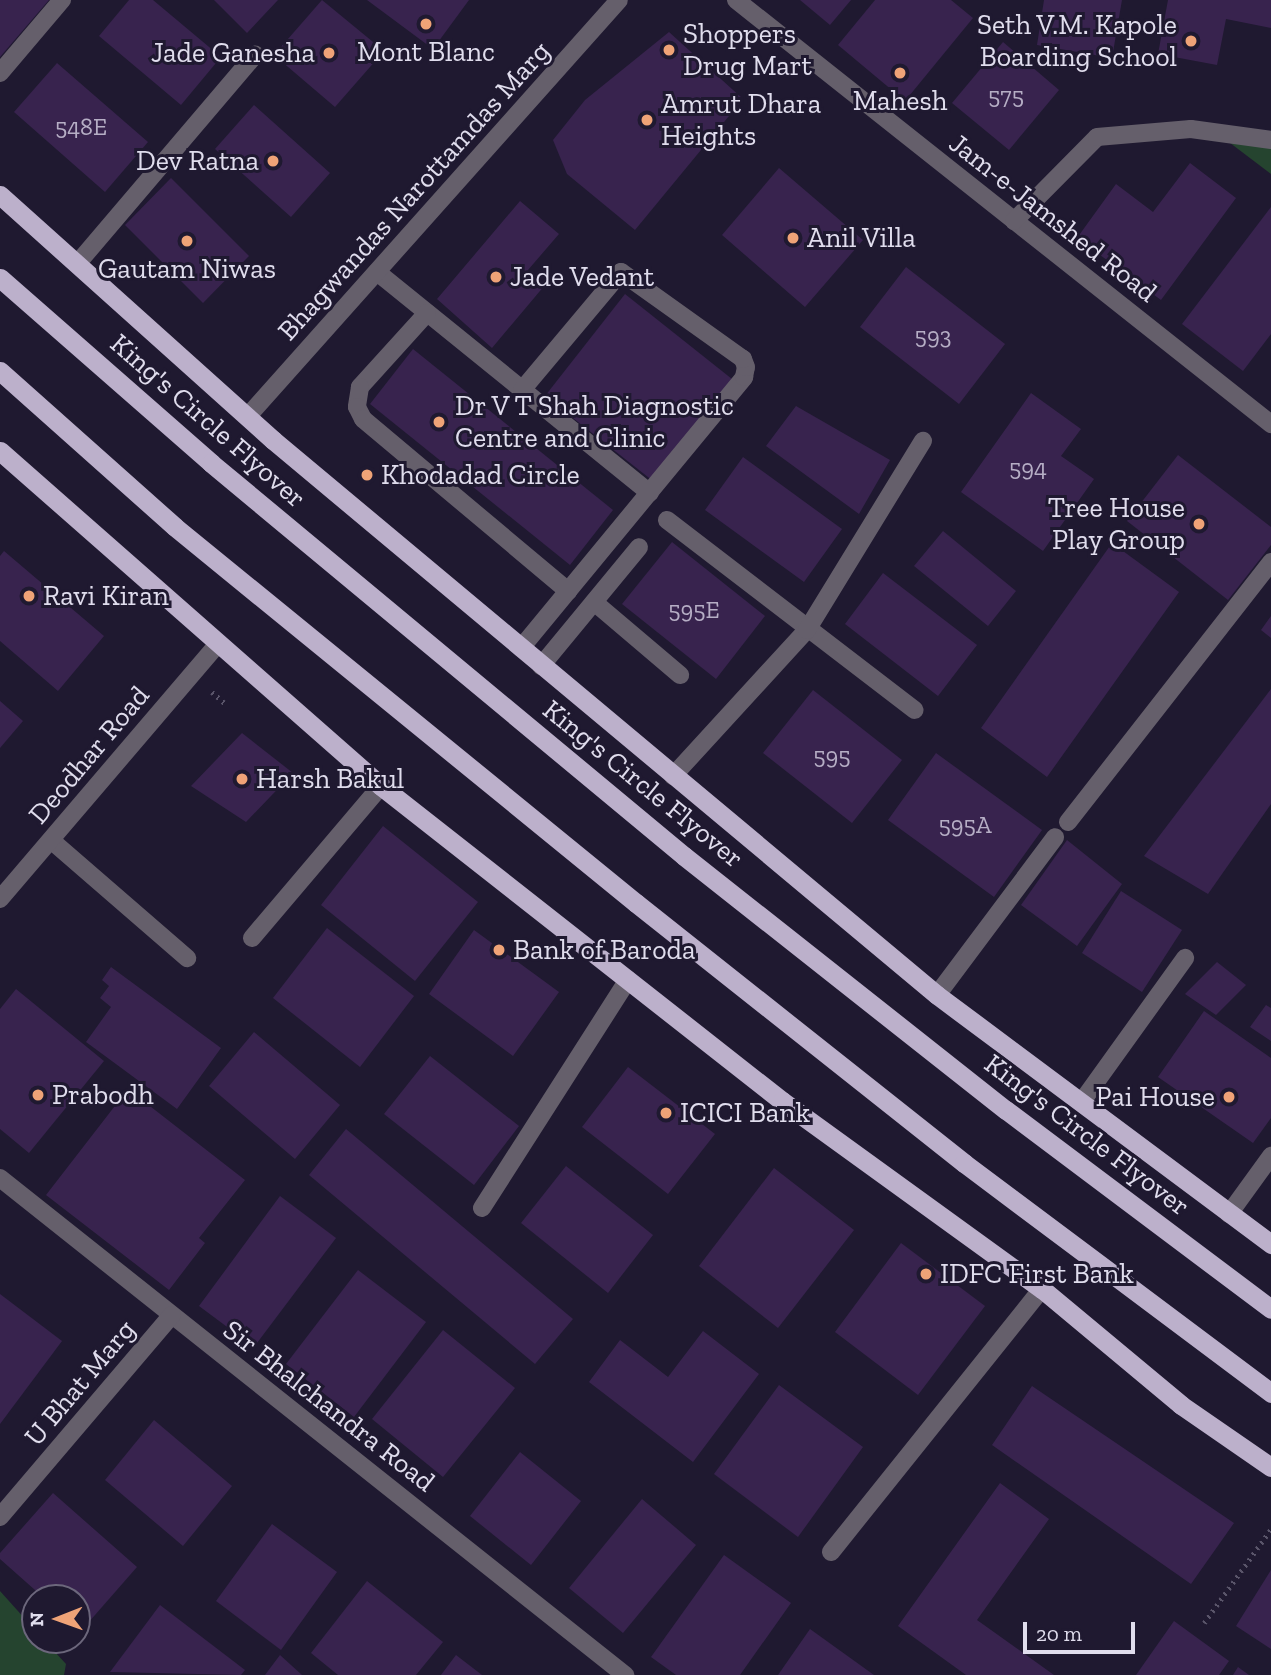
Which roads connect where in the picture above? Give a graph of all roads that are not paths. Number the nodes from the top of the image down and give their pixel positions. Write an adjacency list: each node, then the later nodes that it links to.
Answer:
1 (62, 0): 5 (street)
2 (619, 0): 10 (street, Bhagwandas Narottamdas Marg)
3 (736, 0): 8 (street, Jam-e-Jamshed Road)
4 (255, 55): 9 (street)
5 (0, 73)
6 (1271, 140): 8 (street)
7 (0, 195): 9 (highway)
8 (1014, 220): 16 (street, Jam-e-Jamshed Road)
9 (77, 264): 15 (highway)
10 (377, 272): 12 (street); 15 (street, Bhagwandas Narottamdas Marg)
11 (0, 278): 49 (highway, King's Circle Flyover)
12 (427, 313): 14 (street); 23 (street)
13 (0, 371): 51 (highway)
14 (522, 390): 19 (street); 19 (street)
15 (248, 416): 27 (highway)
16 (1271, 424)
17 (923, 441): 25 (street)
18 (0, 451): 26 (highway)
19 (650, 494): 23 (street)
20 (667, 520): 25 (street)
21 (639, 547): 24 (street)
22 (1271, 562): 33 (street)
23 (568, 591): 27 (street)
24 (594, 602): 28 (street); 29 (street)
25 (807, 631): 30 (street); 31 (street)
26 (218, 644): 32 (highway); 35 (street, Deodhar Road)
27 (521, 649): 28 (highway)
28 (541, 666): 31 (highway)
29 (680, 675)
30 (915, 710)
31 (673, 776): 41 (highway)
32 (382, 786): 37 (street); 40 (highway)
33 (1068, 822)
34 (1055, 837): 41 (street)
35 (52, 841): 36 (street, Deodhar Road); 38 (street)
36 (0, 899)
37 (252, 938)
38 (187, 958)
39 (1185, 958): 42 (street)
40 (628, 980): 45 (street); 48 (highway)
41 (937, 995): 42 (highway)
42 (1083, 1100): 46 (highway)
43 (1271, 1156): 46 (street)
44 (0, 1178): 50 (street, Sir Bhalchandra Road)
45 (482, 1208)
46 (1229, 1214): 47 (highway)
47 (1271, 1244)
48 (1042, 1289): 52 (highway); 54 (street)
49 (1271, 1310)
50 (172, 1315): 53 (street, U Bhat Marg); 55 (street, Sir Bhalchandra Road)
51 (1271, 1393)
52 (1271, 1467)
53 (0, 1517)
54 (831, 1552)
55 (625, 1675)

